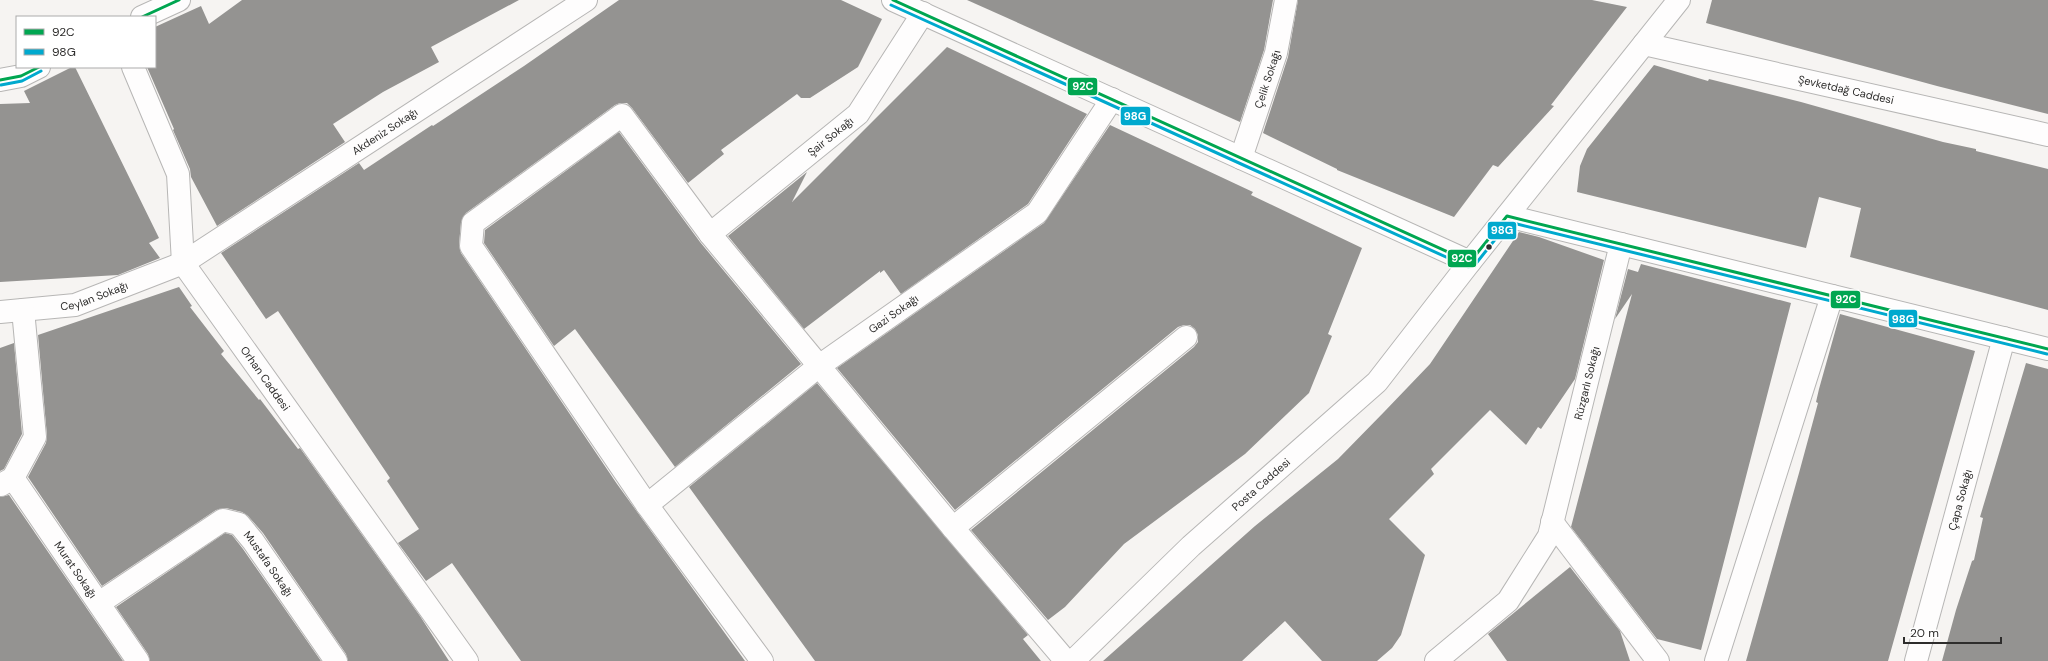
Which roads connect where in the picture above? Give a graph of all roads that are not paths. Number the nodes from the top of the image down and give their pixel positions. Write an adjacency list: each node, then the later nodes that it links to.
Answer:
1 (179, 0): 7 (street)
2 (586, 0): 18 (street, Akdeniz Sokağı)
3 (893, 0): 6 (street)
4 (1286, 0): 14 (street, Çelik Sokağı)
5 (1679, 0): 8 (street, Posta Caddesi)
6 (923, 13): 12 (street); 16 (street, Şair Sokağı)
7 (144, 16)
8 (1644, 44): 13 (street, Şevketdağ Caddesi); 15 (street, Posta Caddesi)
9 (36, 68): 11 (street)
10 (132, 68): 18 (street)
11 (0, 80)
12 (1112, 99): 14 (street); 26 (street, Gazi Sokağı)
13 (2048, 135)
14 (1241, 158): 19 (street)
15 (1507, 216): 17 (street); 19 (street, Posta Caddesi)
16 (710, 234): 26 (street); 28 (street)
17 (1621, 244): 20 (street); 29 (street, Rüzgarlı Sokağı)
18 (183, 262): 21 (street, Ceylan Sokağı); 35 (street, Orhan Caddesi)
19 (1470, 262): 38 (street, Posta Caddesi)
20 (1832, 296): 24 (street); 40 (street)
21 (23, 310): 22 (street, Ceylan Sokağı); 27 (street)
22 (0, 312)
23 (1186, 336): 30 (street)
24 (2004, 338): 25 (street); 41 (street, Çapa Sokağı)
25 (2048, 349)
26 (820, 366): 28 (street, Gazi Sokağı); 30 (street)
27 (7, 482): 31 (street, Murat Sokağı)
28 (647, 505): 36 (street)
29 (1552, 522): 32 (street, Rüzgarlı Sokağı); 39 (street)
30 (953, 528): 37 (street)
31 (99, 603): 33 (street, Murat Sokağı); 34 (street, Mustafa Sokağı)
32 (1449, 657)
33 (138, 661)
34 (336, 661)
35 (467, 661)
36 (762, 661)
37 (1066, 661)
38 (1073, 661)
39 (1658, 661)
40 (1716, 661)
41 (1916, 661)

